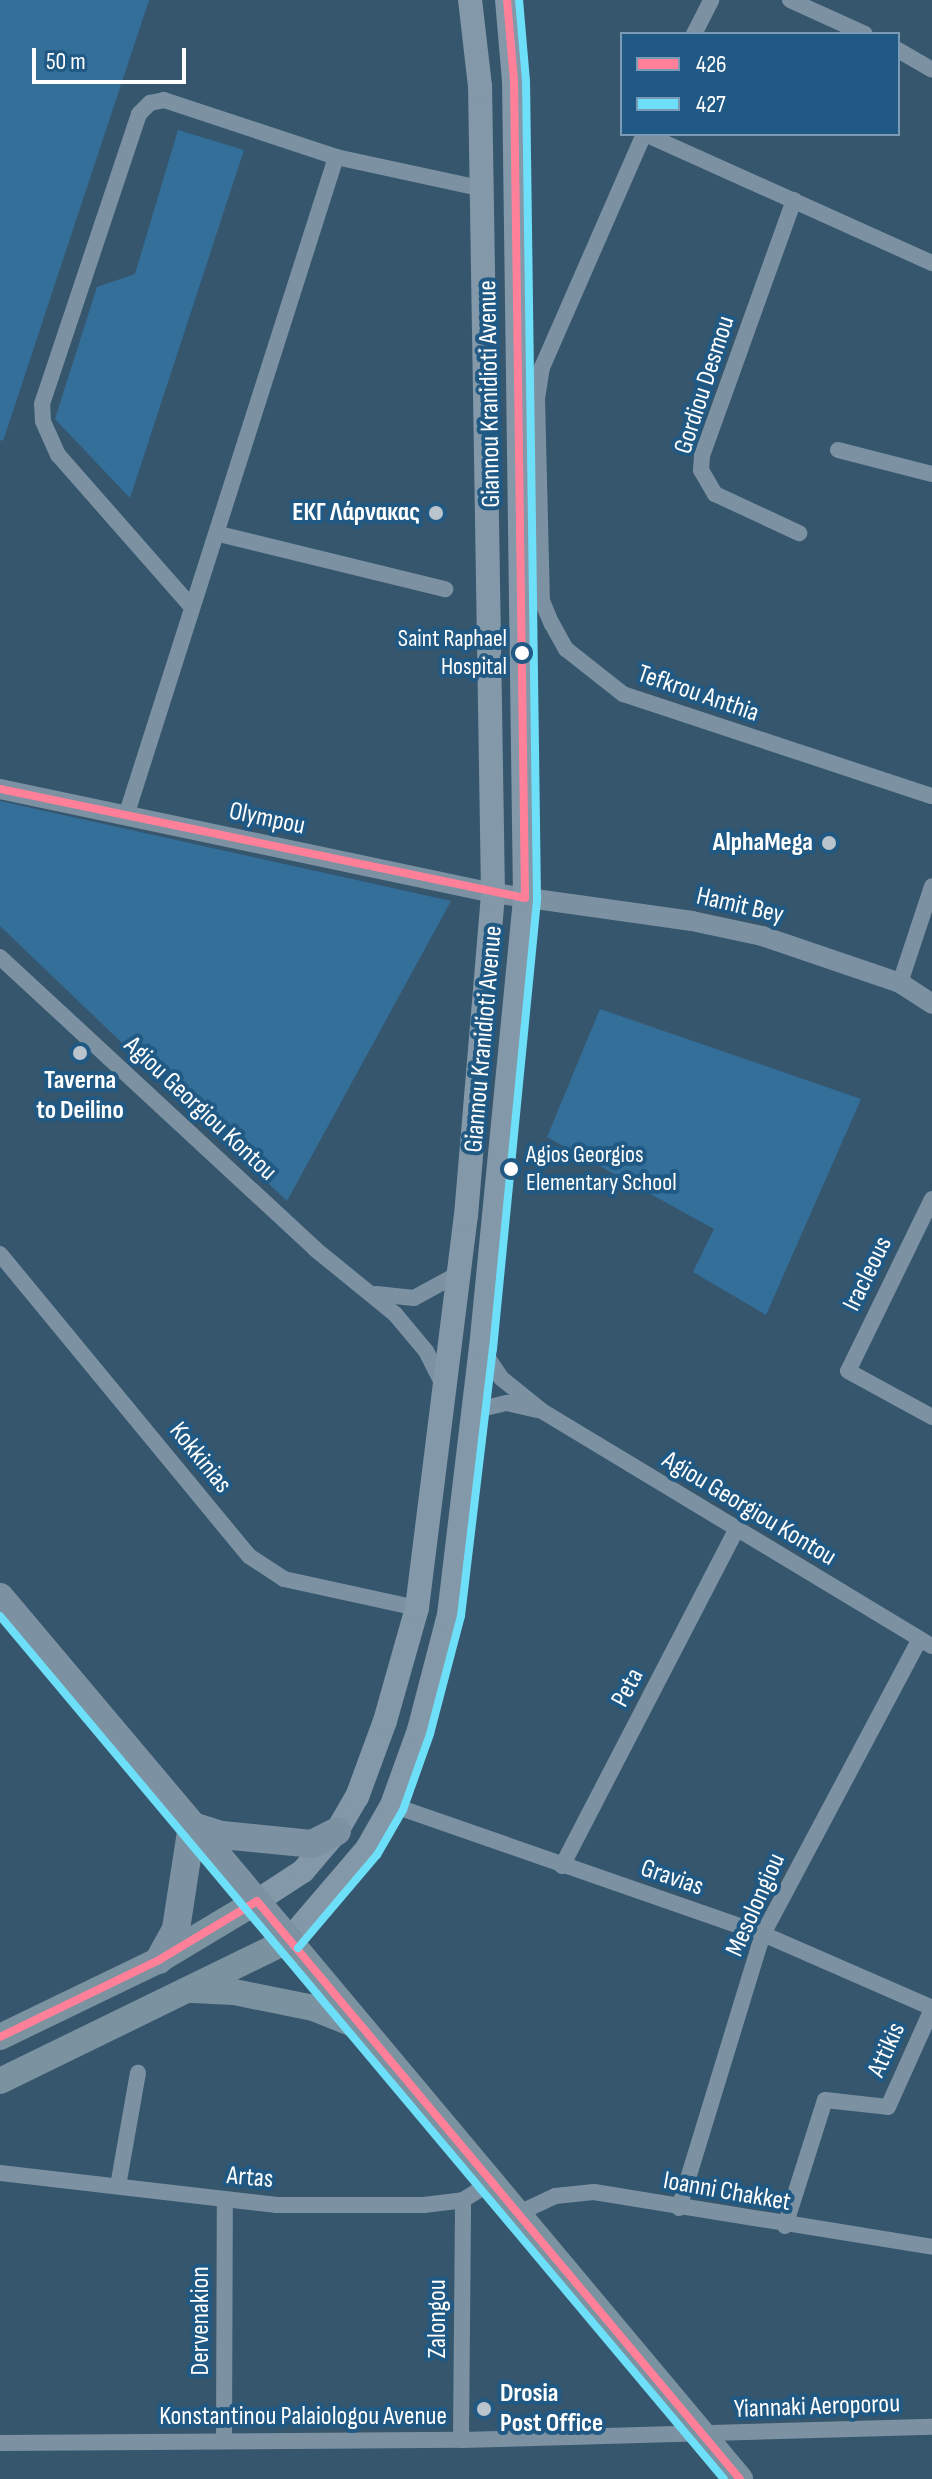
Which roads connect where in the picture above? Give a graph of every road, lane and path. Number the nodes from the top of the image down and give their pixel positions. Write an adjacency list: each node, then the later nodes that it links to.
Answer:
1 (470, 0): 12 (main road, Giannou Kranidioti Avenue)
2 (507, 0): 26 (main road, Giannou Kranidioti Avenue)
3 (711, 0): 5 (street)
4 (790, 0): 6 (street)
5 (695, 32)
6 (861, 32)
7 (900, 51): 8 (street)
8 (932, 70)
9 (643, 136): 22 (street, Tefkrou Anthia)
10 (649, 136): 13 (street)
11 (336, 157): 12 (street); 18 (street); 20 (street)
12 (479, 188): 25 (main road, Giannou Kranidioti Avenue)
13 (794, 200): 14 (street); 17 (street, Gordiou Desmou)
14 (932, 263)
15 (838, 450): 16 (street)
16 (932, 474)
17 (799, 533)
18 (219, 534): 19 (street); 20 (street)
19 (445, 589)
20 (190, 605): 23 (street)
21 (0, 789): 23 (street, Olympou)
22 (932, 796)
23 (126, 816): 25 (street, Olympou)
24 (932, 886): 28 (street)
25 (493, 893): 26 (street, Olympou); 32 (main road, Giannou Kranidioti Avenue)
26 (525, 898): 28 (street, Hamit Bey); 34 (main road, Giannou Kranidioti Avenue)
27 (0, 957): 33 (street, Agiou Georgiou Kontou)
28 (900, 983): 29 (street, Hamit Bey)
29 (932, 1004)
30 (932, 1199): 37 (street, Iracleous)
31 (0, 1254): 41 (street, Kokkinias)
32 (458, 1274): 33 (street); 35 (main road, Giannou Kranidioti Avenue)
33 (370, 1293): 35 (street, Agiou Georgiou Kontou)
34 (481, 1348): 36 (street, Agiou Georgiou Kontou); 38 (main road, Giannou Kranidioti Avenue)
35 (444, 1386): 41 (main road, Giannou Kranidioti Avenue)
36 (542, 1411): 38 (street, Agiou Georgiou Kontou); 39 (street, Agiou Georgiou Kontou)
37 (932, 1417)
38 (473, 1419): 43 (main road, Giannou Kranidioti Avenue)
39 (736, 1531): 42 (street, Agiou Georgiou Kontou); 46 (street, Peta)
40 (0, 1597): 44 (highway)
41 (417, 1608): 45 (main road, Giannou Kranidioti Avenue)
42 (926, 1642): 48 (street, Mesolongiou)
43 (392, 1805): 46 (street, Gravias); 49 (main road, Giannou Kranidioti Avenue)
44 (192, 1826): 45 (highway); 47 (highway); 50 (highway)
45 (337, 1831): 47 (main road, Giannou Kranidioti Avenue)
46 (562, 1866): 48 (street, Gravias)
47 (257, 1901): 49 (highway); 50 (main road)
48 (763, 1934): 52 (street, Gravias); 62 (street, Mesolongiou)
49 (289, 1940): 51 (main road); 53 (main road)
50 (159, 1960): 54 (main road)
51 (190, 1990): 53 (main road); 56 (main road)
52 (932, 2008): 64 (street, Attikis)
53 (365, 2028): 58 (main road)
54 (0, 2037)
55 (138, 2073): 59 (street)
56 (0, 2081)
57 (0, 2173): 59 (street, Artas)
58 (492, 2182): 60 (street); 63 (main road)
59 (118, 2186): 61 (street, Artas)
60 (463, 2200): 61 (street, Artas); 68 (street, Zalongou)
61 (225, 2201): 69 (street, Dervenakion)
62 (679, 2208): 63 (street, Ioanni Chakket); 64 (street, Ioanni Chakket)
63 (519, 2213): 67 (main road)
64 (785, 2226): 65 (street, Ioanni Chakket)
65 (932, 2247)
66 (932, 2427): 67 (street, Yiannaki Aeroporou)
67 (703, 2434): 68 (street, Konstantinou Palaiologou Avenue); 71 (main road)
68 (461, 2440): 69 (street, Konstantinou Palaiologou Avenue)
69 (224, 2441): 70 (street, Konstantinou Palaiologou Avenue)
70 (0, 2443)
71 (740, 2479)

